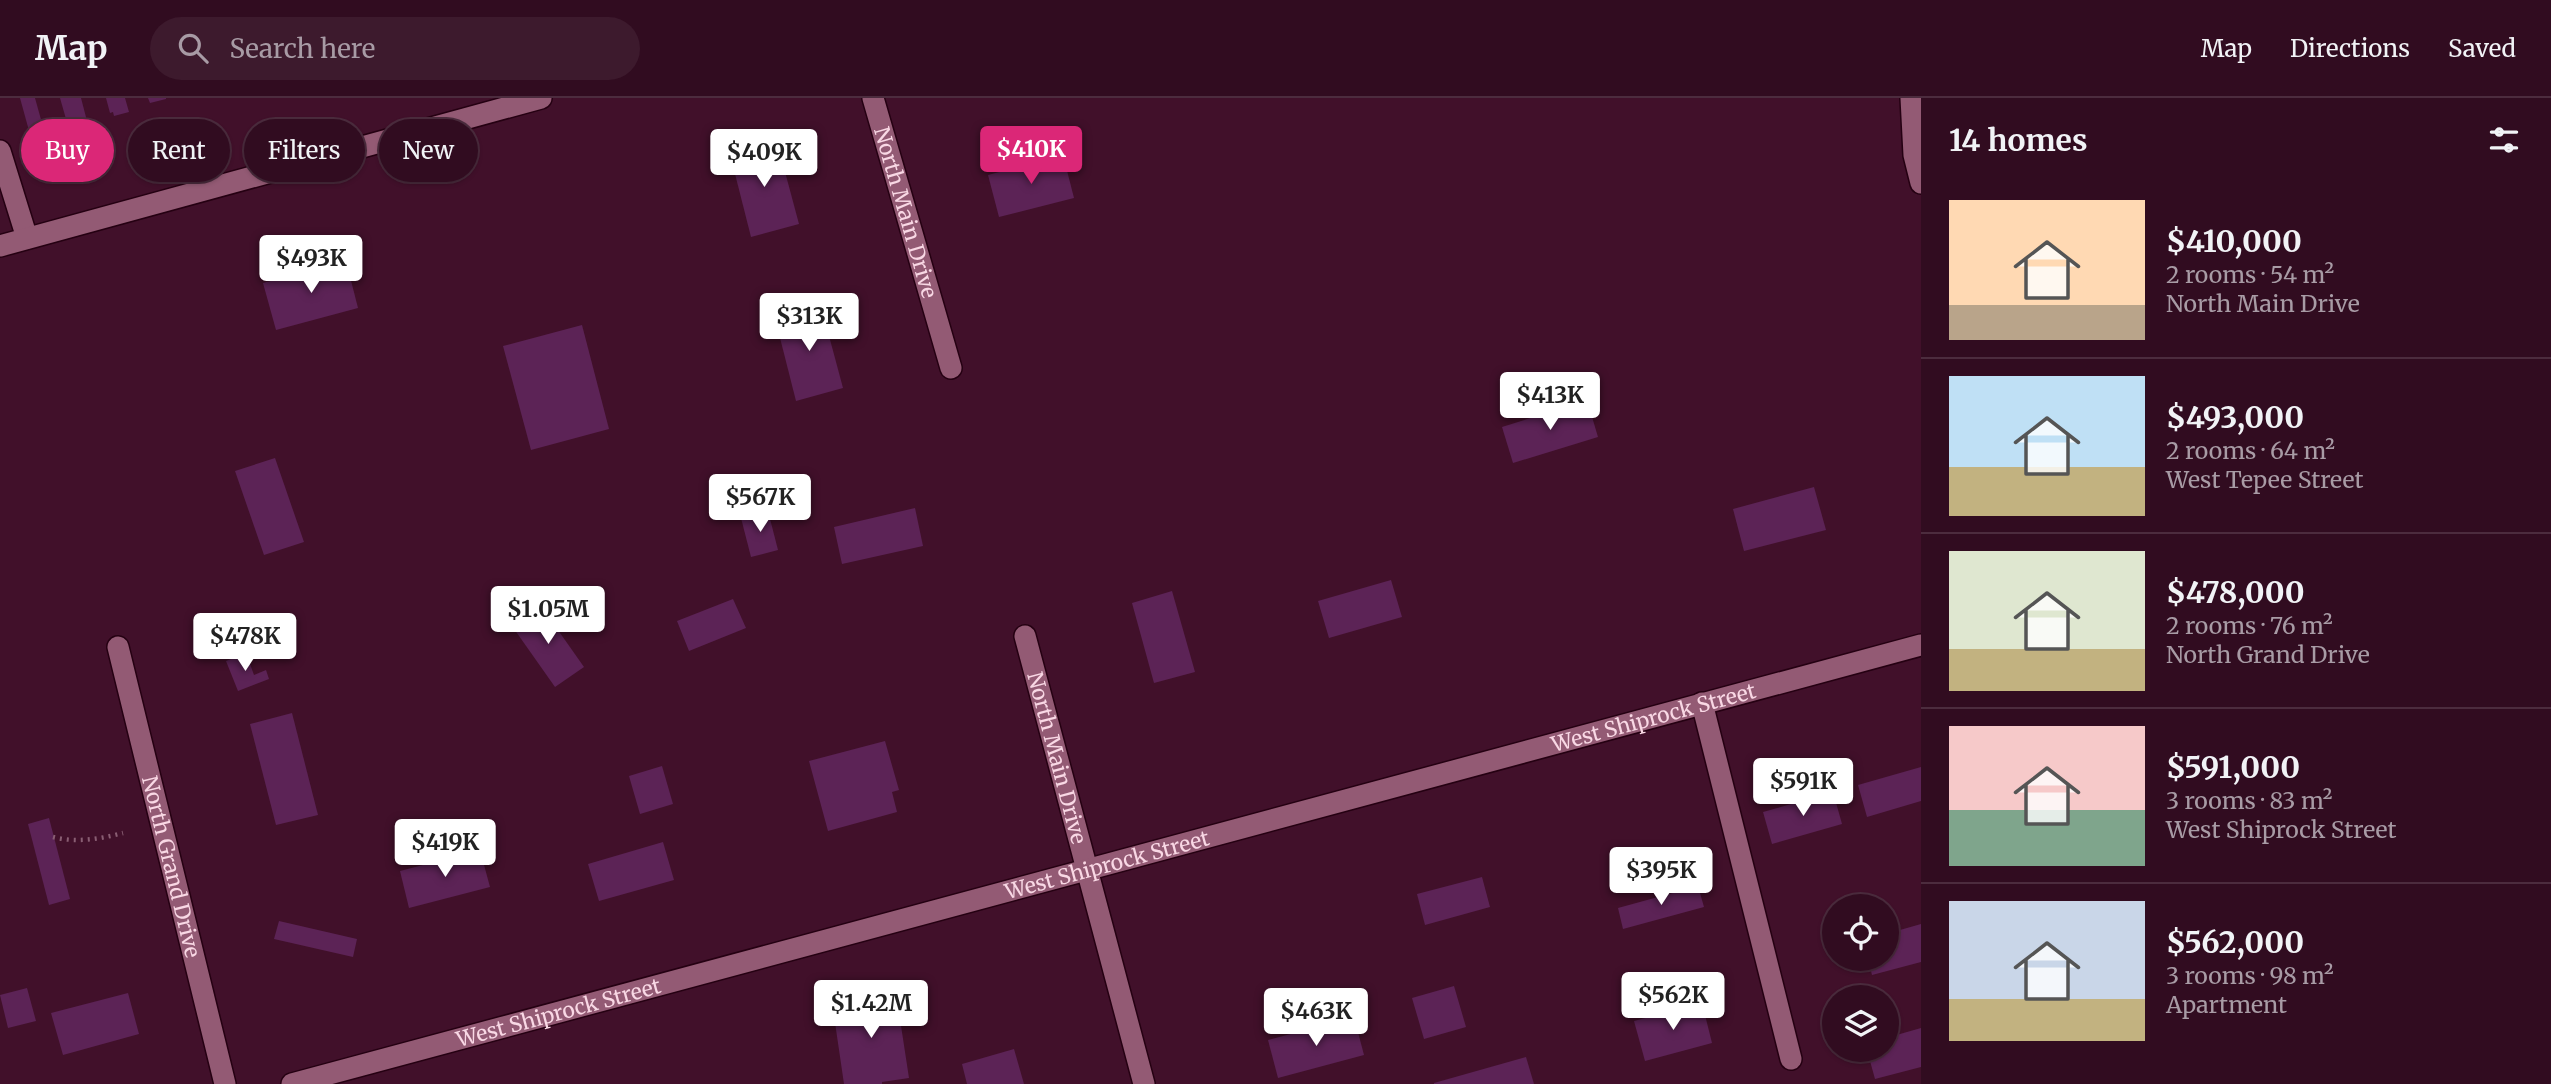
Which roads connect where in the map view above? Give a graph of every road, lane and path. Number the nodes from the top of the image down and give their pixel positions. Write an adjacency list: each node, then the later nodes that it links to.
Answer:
1 (541, 98): 6 (street)
2 (873, 98): 8 (street, North Main Drive)
3 (1911, 98): 5 (street)
4 (0, 152): 6 (street)
5 (1921, 183)
6 (27, 238): 7 (street)
7 (0, 246)
8 (951, 368)
9 (1026, 636): 15 (street, North Main Drive)
10 (1921, 645): 12 (street, West Shiprock Street)
11 (118, 647): 17 (street, North Grand Drive)
12 (1702, 703): 15 (street, West Shiprock Street); 16 (street)
13 (123, 833): 14 (path)
14 (53, 837)
15 (1087, 869): 18 (street, West Shiprock Street); 19 (street, North Main Drive)
16 (1791, 1059)
17 (225, 1084)
18 (292, 1084)
19 (1144, 1084)

